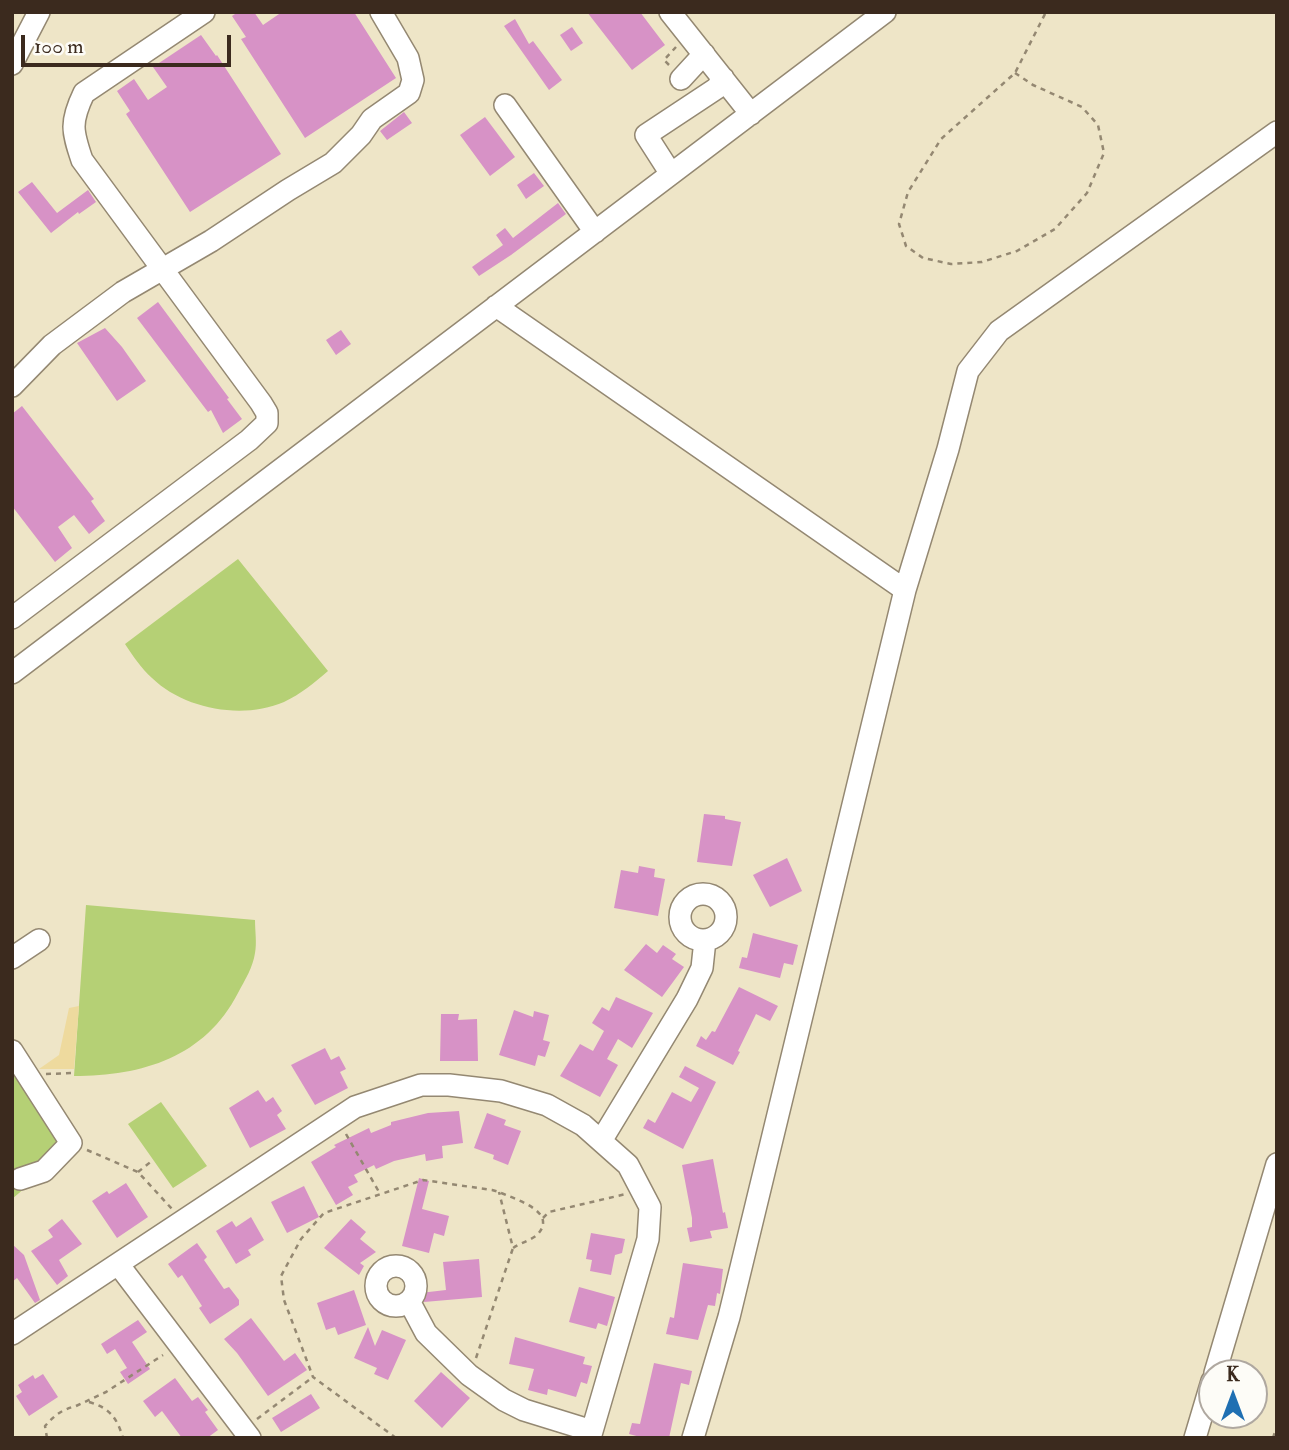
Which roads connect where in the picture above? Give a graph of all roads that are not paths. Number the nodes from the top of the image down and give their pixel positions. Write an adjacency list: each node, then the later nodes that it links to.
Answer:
1 (39, 12): 7 (street)
2 (204, 12): 15 (street)
3 (381, 12): 15 (street)
4 (670, 12): 6 (street)
5 (885, 12): 11 (street)
6 (704, 54): 8 (street); 9 (street)
7 (12, 64)
8 (723, 78): 11 (street); 13 (street)
9 (681, 79)
10 (505, 104): 14 (street)
11 (751, 114): 13 (street)
12 (1277, 132): 18 (street)
13 (671, 174): 14 (street)
14 (595, 232): 16 (street)
15 (162, 270): 17 (street); 19 (street)
16 (496, 306): 18 (street); 20 (street)
17 (12, 386)
18 (905, 590): 34 (street)
19 (12, 618)
20 (16, 663)
21 (38, 940): 23 (street)
22 (705, 940): 25 (street)
23 (12, 958)
24 (12, 1051): 27 (street)
25 (601, 1141): 28 (street); 33 (street)
26 (1277, 1164): 31 (street)
27 (20, 1179)
28 (118, 1264): 30 (street); 32 (street)
29 (409, 1301): 33 (street)
30 (12, 1334)
31 (1218, 1359)
32 (247, 1433)
33 (591, 1434)
34 (694, 1438)

